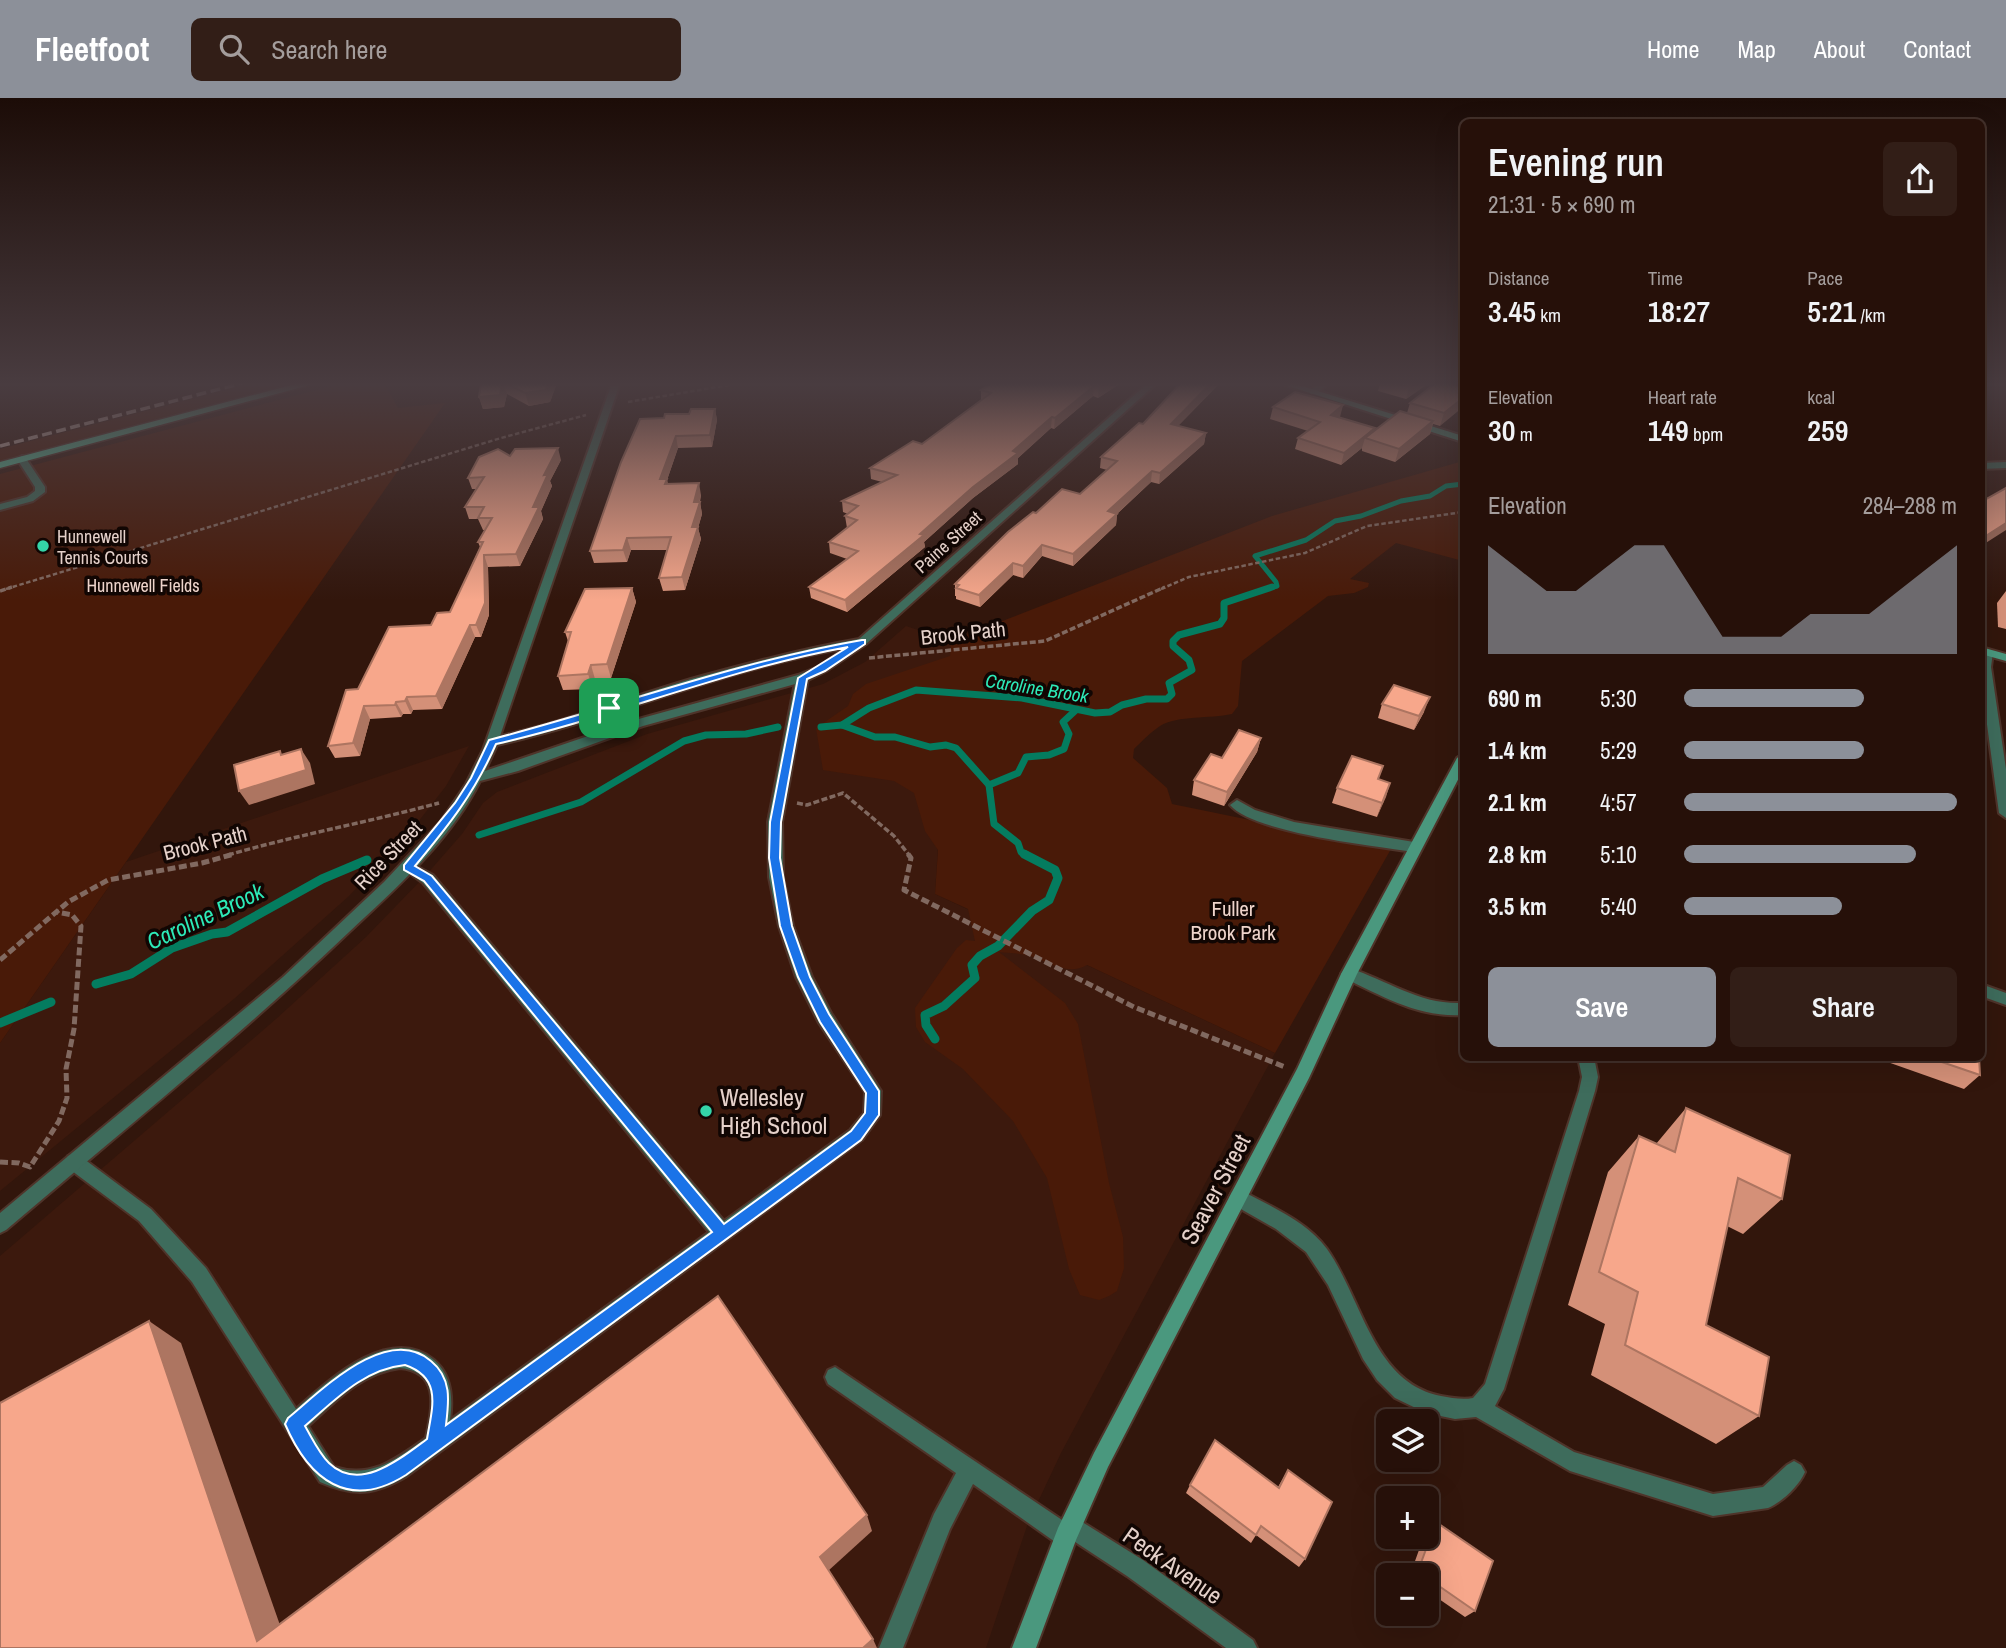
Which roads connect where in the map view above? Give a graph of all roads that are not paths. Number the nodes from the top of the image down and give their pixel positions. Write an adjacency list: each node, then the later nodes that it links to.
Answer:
1 (40, 455): 4 (main road)
2 (591, 455): 14 (street, Rice Street)
3 (1072, 455): 9 (street, Paine Street)
4 (22, 460): 6 (main road); 8 (street)
5 (2006, 465): 7 (street)
6 (0, 466)
7 (1985, 466)
8 (0, 507)
9 (862, 642): 13 (street, Paine Street); 14 (street)
10 (1985, 651): 11 (street)
11 (2006, 658)
12 (1985, 667): 18 (street)
13 (803, 678): 16 (street, Paine Street); 29 (street)
14 (492, 742): 16 (street, Rice Street)
15 (1460, 763): 19 (street, Seaver Street)
16 (476, 778): 20 (street, Rice Street)
17 (1237, 805): 19 (street)
18 (2006, 813)
19 (1414, 847): 21 (street, Seaver Street)
20 (408, 867): 26 (street, Rice Street); 29 (street)
21 (1349, 974): 24 (street); 27 (street, Seaver Street)
22 (1985, 991): 23 (street)
23 (2006, 999)
24 (1460, 1009)
25 (1587, 1061): 31 (street)
26 (74, 1162): 28 (street, Rice Street); 32 (street)
27 (1238, 1198): 31 (street); 36 (street, Seaver Street)
28 (0, 1224)
29 (723, 1234): 33 (street)
30 (835, 1377): 34 (street, Peck Avenue)
31 (1479, 1408): 35 (street)
32 (294, 1424): 33 (street); 33 (street)
33 (435, 1443)
34 (969, 1469): 36 (street, Peck Avenue); 37 (street)
35 (1794, 1472)
36 (1068, 1531): 38 (street, Seaver Street); 39 (street, Peck Avenue)
37 (891, 1648)
38 (1024, 1648)
39 (1245, 1648)

